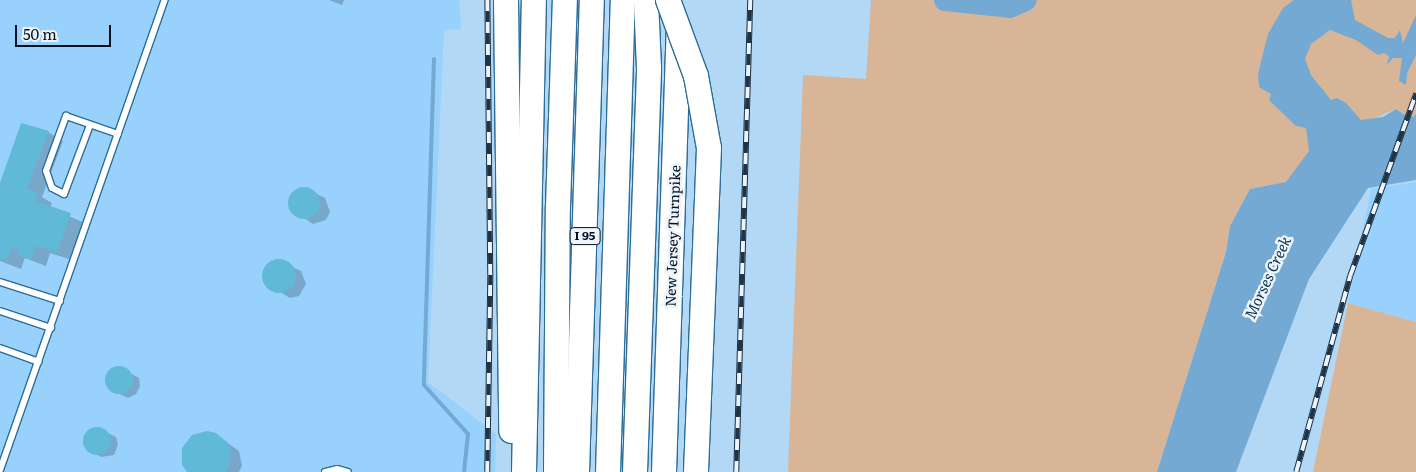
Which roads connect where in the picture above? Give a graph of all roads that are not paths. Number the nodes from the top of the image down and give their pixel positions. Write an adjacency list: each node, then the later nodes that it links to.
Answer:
1 (165, 0): 11 (lane)
2 (506, 0): 21 (highway)
3 (534, 0): 22 (highway)
4 (565, 0): 23 (highway)
5 (592, 0): 24 (highway, I 95)
6 (623, 0): 25 (highway, I 95)
7 (646, 0): 26 (highway)
8 (668, 0): 28 (highway, bridge)
9 (680, 0): 27 (highway, New Jersey Turnpike)
10 (90, 125): 10 (lane); 11 (lane)
11 (118, 134): 13 (lane)
12 (0, 282): 13 (lane)
13 (60, 301): 15 (lane)
14 (0, 311): 15 (lane)
15 (51, 328): 17 (lane)
16 (0, 348): 17 (lane)
17 (39, 362): 18 (lane)
18 (0, 470)
19 (325, 472): 20 (lane)
20 (348, 472)
21 (513, 472)
22 (524, 472)
23 (556, 472)
24 (577, 472)
25 (608, 472)
26 (635, 472)
27 (664, 472)
28 (696, 472)

